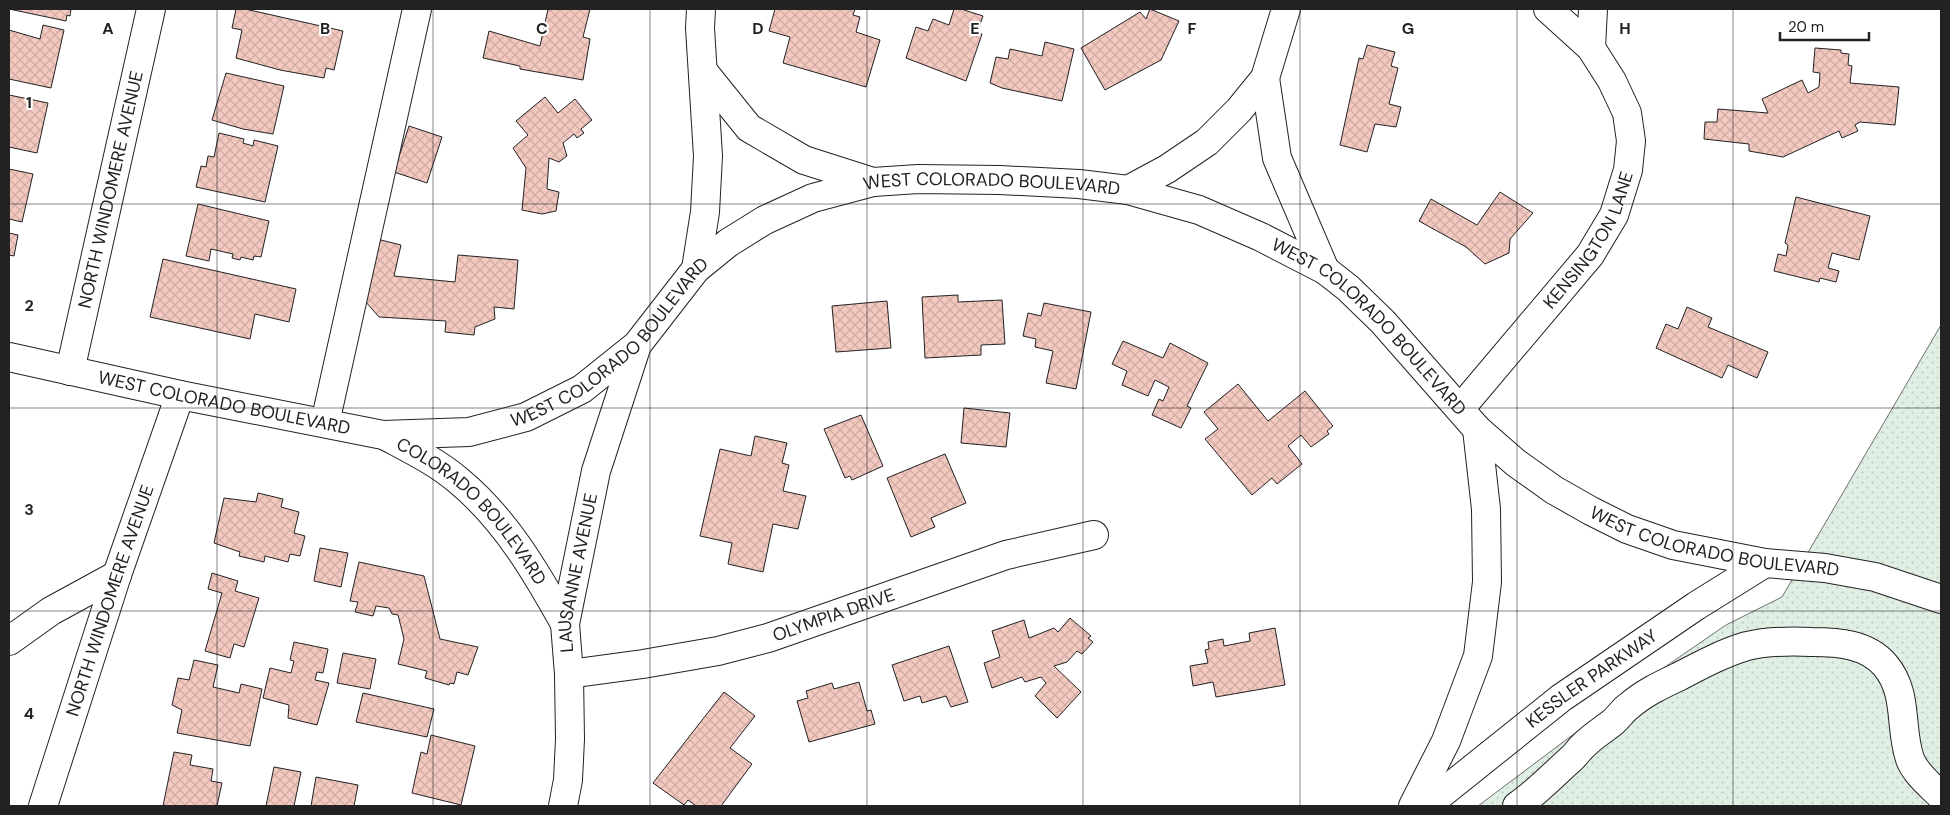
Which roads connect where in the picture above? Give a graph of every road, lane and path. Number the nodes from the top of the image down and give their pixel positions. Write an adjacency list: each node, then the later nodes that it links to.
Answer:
1 (151, 9): 16 (street, NORTH WINDOMERE AVENUE)
2 (417, 9): 19 (street)
3 (701, 9): 8 (street)
4 (1286, 9): 9 (street)
5 (1548, 9): 7 (street, KENSINGTON LANE)
6 (1593, 9): 7 (street)
7 (1591, 48): 18 (street, KENSINGTON LANE)
8 (703, 71): 10 (street); 12 (street)
9 (1265, 78): 11 (street); 13 (street)
10 (873, 182): 11 (street, WEST COLORADO BOULEVARD); 12 (street, WEST COLORADO BOULEVARD)
11 (1128, 190): 13 (street, WEST COLORADO BOULEVARD)
12 (696, 269): 14 (street, WEST COLORADO BOULEVARD)
13 (1325, 270): 18 (street, WEST COLORADO BOULEVARD)
14 (637, 345): 20 (street, WEST COLORADO BOULEVARD); 25 (street, LAUSANNE AVENUE)
15 (9, 358): 16 (street, WEST COLORADO BOULEVARD)
16 (70, 371): 17 (street, WEST COLORADO BOULEVARD)
17 (180, 395): 19 (street, WEST COLORADO BOULEVARD); 23 (street, NORTH WINDOMERE AVENUE)
18 (1469, 419): 22 (street, WEST COLORADO BOULEVARD); 31 (street)
19 (325, 423): 20 (street, WEST COLORADO BOULEVARD)
20 (383, 435): 25 (street, COLORADO BOULEVARD)
21 (1094, 535): 27 (street, OLYMPIA DRIVE)
22 (1765, 563): 24 (street, WEST COLORADO BOULEVARD); 32 (street, KESSLER PARKWAY)
23 (117, 574): 26 (street); 29 (street, NORTH WINDOMERE AVENUE)
24 (1941, 599)
25 (565, 624): 27 (street, LAUSANNE AVENUE)
26 (9, 641)
27 (569, 674): 30 (street, LAUSANNE AVENUE)
28 (1941, 796): 33 (street)
29 (43, 806)
30 (563, 806)
31 (1413, 806)
32 (1426, 806)
33 (1517, 806)

